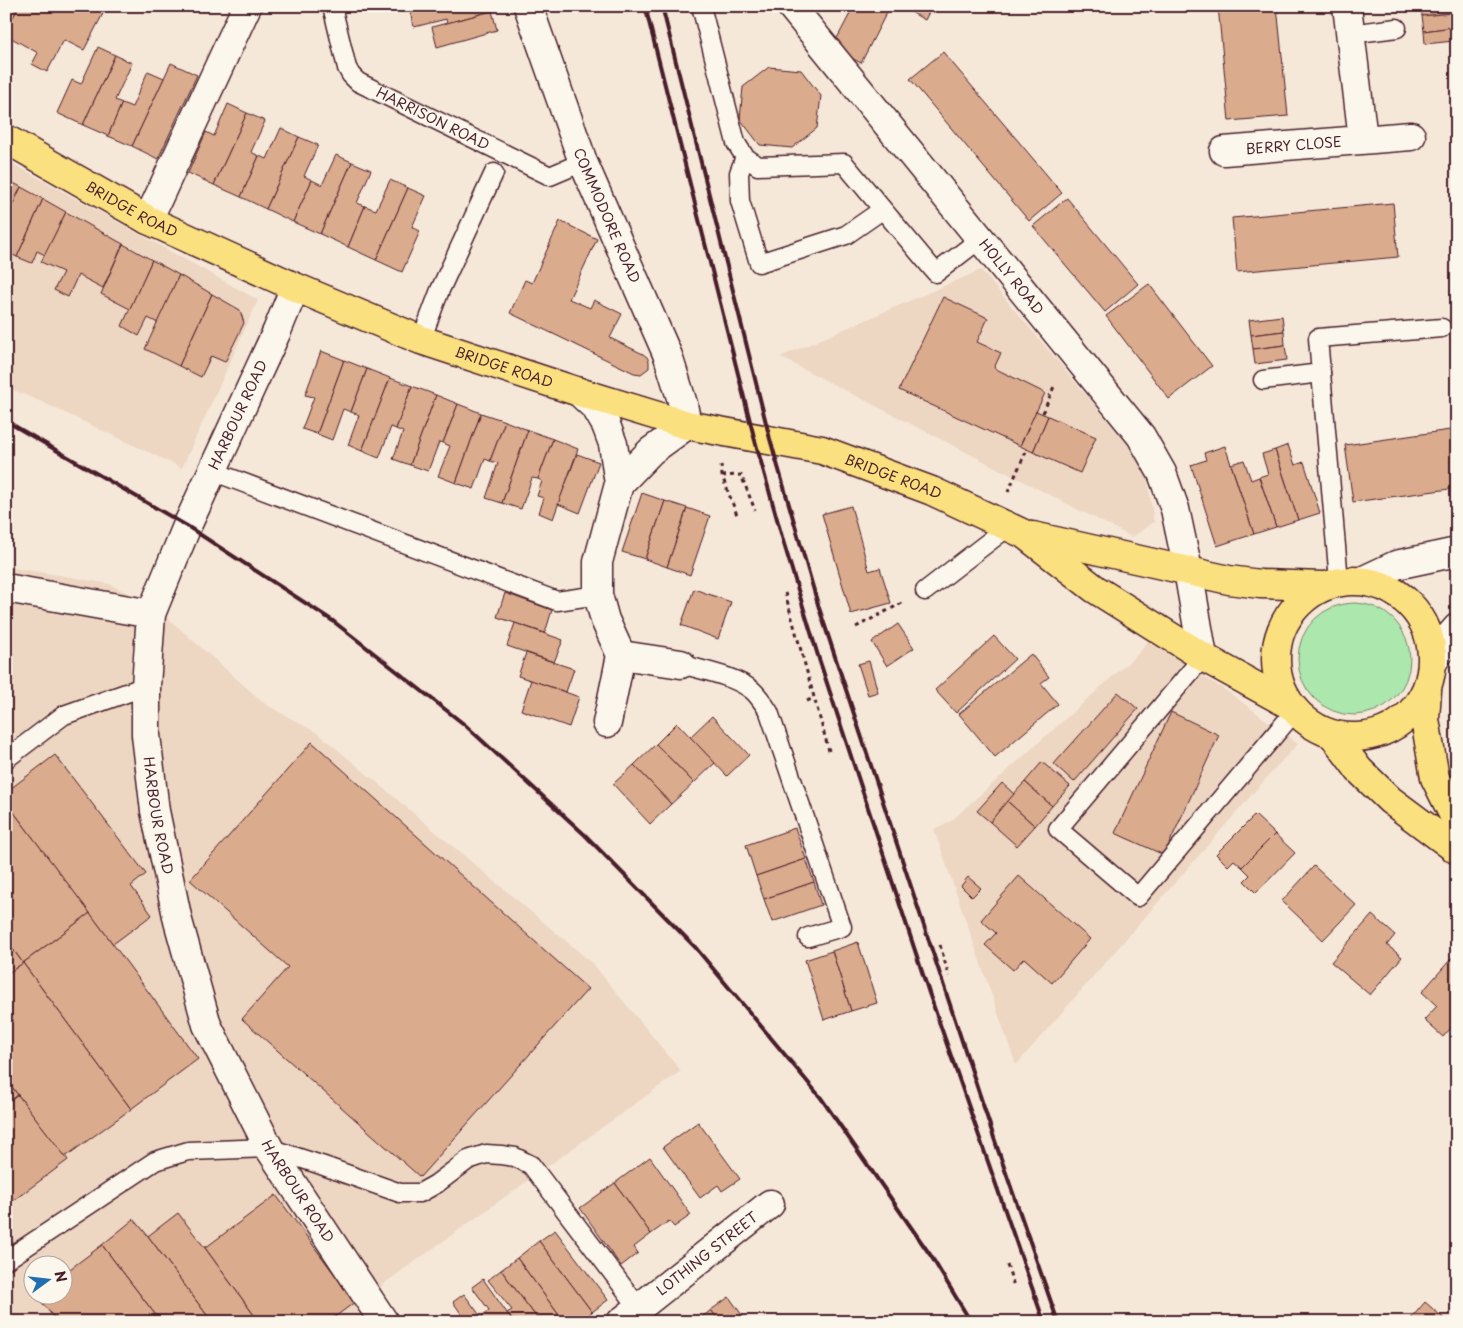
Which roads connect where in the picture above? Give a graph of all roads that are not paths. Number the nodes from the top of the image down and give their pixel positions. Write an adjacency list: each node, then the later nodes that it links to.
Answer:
1 (246, 6): 17 (street)
2 (332, 6): 14 (lane, HARRISON ROAD)
3 (528, 6): 14 (street, COMMODORE ROAD)
4 (701, 6): 13 (lane)
5 (790, 6): 18 (street, HOLLY ROAD)
6 (1347, 6): 8 (street)
7 (1397, 28): 8 (lane)
8 (1350, 34): 11 (street)
9 (1411, 136): 11 (street, BERRY CLOSE)
10 (6, 139): 17 (highway, BRIDGE ROAD)
11 (1363, 140): 12 (street, BERRY CLOSE)
12 (1224, 150)
13 (745, 157): 16 (lane); 16 (lane)
14 (583, 162): 25 (street, COMMODORE ROAD)
15 (494, 172): 21 (lane)
16 (882, 210): 18 (lane)
17 (148, 220): 19 (highway, BRIDGE ROAD)
18 (980, 239): 30 (street, HOLLY ROAD)
19 (295, 287): 21 (highway, BRIDGE ROAD); 26 (street, HARBOUR ROAD)
20 (1442, 328): 22 (lane)
21 (421, 340): 24 (highway, BRIDGE ROAD)
22 (1321, 373): 23 (lane); 31 (lane)
23 (1263, 380)
24 (579, 392): 25 (highway, BRIDGE ROAD); 27 (street)
25 (687, 424): 27 (street); 28 (highway, BRIDGE ROAD)
26 (212, 471): 34 (lane); 35 (street, HARBOUR ROAD)
27 (619, 484): 34 (street)
28 (1009, 527): 30 (highway, BRIDGE ROAD); 33 (lane); 38 (highway, BRIDGE ROAD)
29 (1457, 552): 31 (street)
30 (1188, 570): 31 (highway, BRIDGE ROAD); 38 (street, HOLLY ROAD)
31 (1342, 582): 39 (highway); 43 (highway)
32 (6, 588): 35 (street)
33 (925, 591)
34 (598, 596): 37 (street)
35 (151, 614): 41 (street, HARBOUR ROAD)
36 (1457, 628): 39 (street)
37 (621, 655): 40 (street); 44 (street)
38 (1203, 657): 43 (highway, BRIDGE ROAD); 43 (lane)
39 (1433, 662): 42 (highway)
40 (681, 664): 49 (lane)
41 (146, 686): 46 (lane); 50 (street, HARBOUR ROAD)
42 (1428, 688): 45 (highway); 47 (highway)
43 (1292, 708): 45 (highway)
44 (607, 723)
45 (1333, 735): 48 (highway)
46 (6, 760)
47 (1457, 822)
48 (1457, 850)
49 (808, 937)
50 (269, 1148): 52 (lane); 53 (lane); 54 (street, HARBOUR ROAD)
51 (770, 1204): 53 (street, LOTHING STREET)
52 (6, 1260)
53 (630, 1315)
54 (384, 1322)

